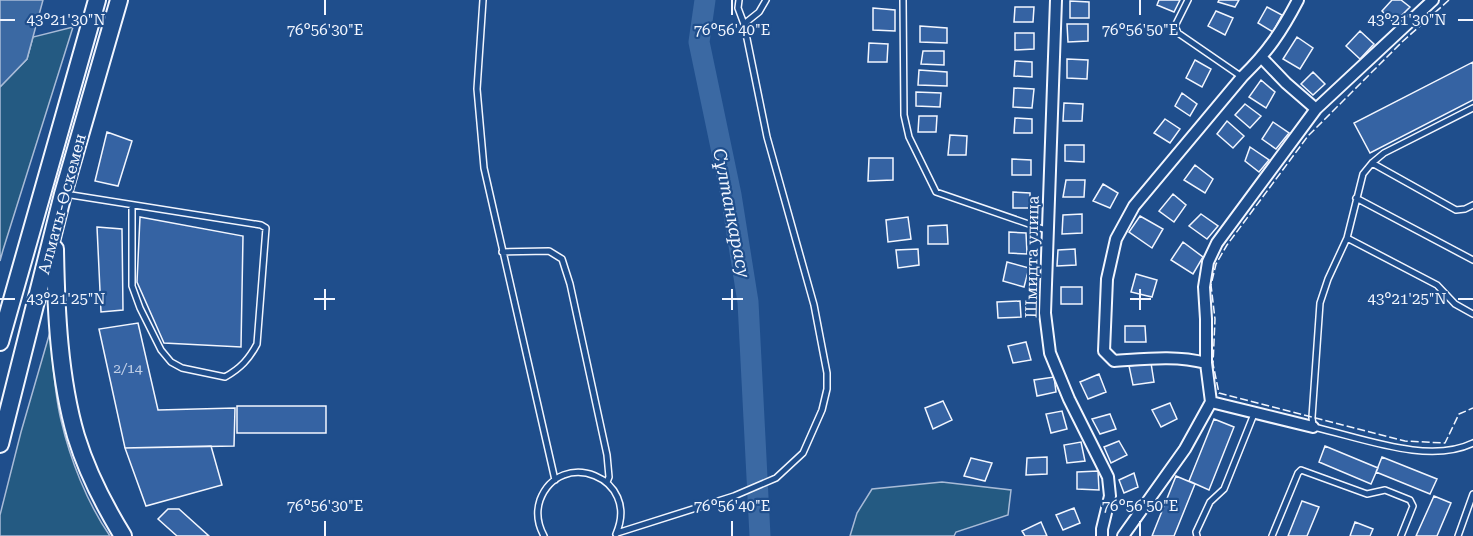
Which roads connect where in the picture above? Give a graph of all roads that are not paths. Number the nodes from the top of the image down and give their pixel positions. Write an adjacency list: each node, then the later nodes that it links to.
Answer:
1 (96, 0): 26 (main road, Алматы-Өскемен)
2 (119, 0): 17 (main road, Алматы-Өскемен)
3 (483, 0): 23 (lane)
4 (739, 0): 11 (lane)
5 (766, 0): 11 (lane)
6 (903, 0): 21 (lane)
7 (1056, 0): 21 (street, Шмидта улица)
8 (1188, 0): 13 (lane)
9 (1298, 0): 12 (street)
10 (1433, 0): 15 (street)
11 (744, 24): 37 (lane)
12 (1262, 58): 13 (street); 15 (street)
13 (1242, 77): 27 (street)
14 (1473, 108): 16 (lane)
15 (1316, 109): 27 (street)
16 (1372, 163): 18 (lane); 19 (lane)
17 (63, 194): 20 (lane); 32 (main road, Алматы-Өскемен); 38 (main road)
18 (1356, 198): 22 (lane); 24 (lane)
19 (1473, 205)
20 (132, 206): 20 (lane)
21 (1046, 230): 39 (street, Шмидта улица)
22 (1347, 238): 25 (lane); 30 (lane)
23 (502, 252): 33 (lane); 34 (lane)
24 (1473, 260)
25 (1473, 314)
26 (0, 340)
27 (1206, 363): 28 (street)
28 (1211, 402): 29 (street); 40 (street)
29 (1254, 414): 30 (street); 41 (lane)
30 (1313, 427): 31 (lane)
31 (1473, 443)
32 (0, 444)
33 (555, 480): 34 (lane); 36 (lane)
34 (607, 482): 37 (lane)
35 (1473, 494): 44 (lane)
36 (542, 534)
37 (616, 534)
38 (123, 536)
39 (1102, 536)
40 (1123, 536)
41 (1197, 536)
42 (1272, 536): 43 (lane)
43 (1401, 536)
44 (1458, 536)

